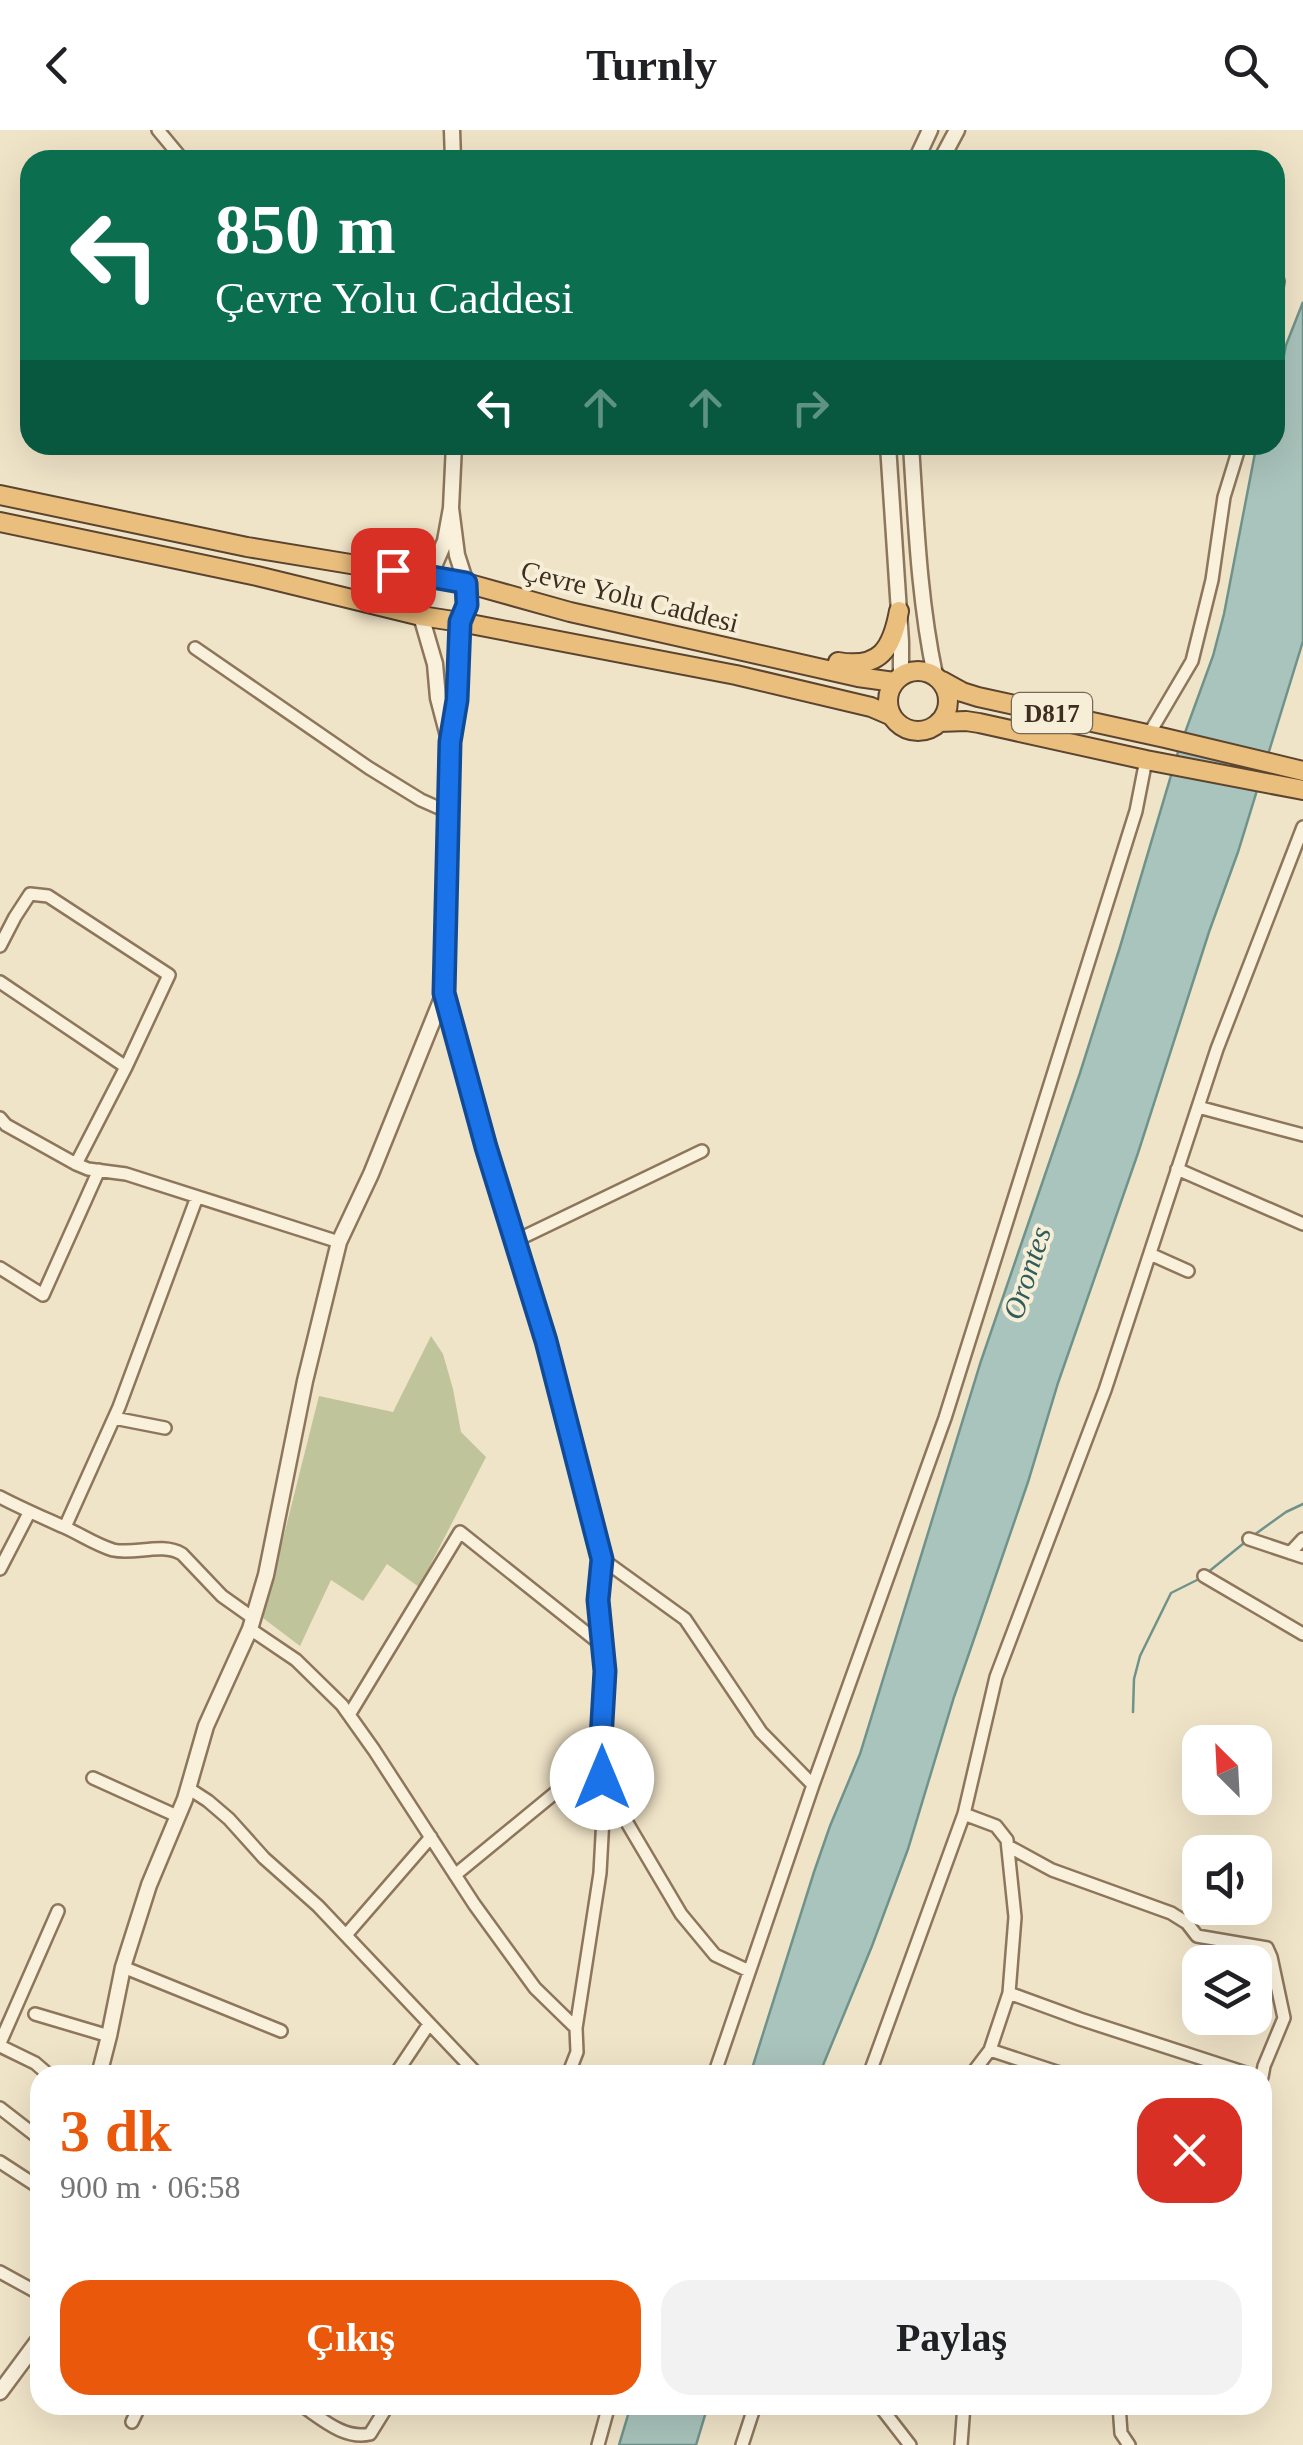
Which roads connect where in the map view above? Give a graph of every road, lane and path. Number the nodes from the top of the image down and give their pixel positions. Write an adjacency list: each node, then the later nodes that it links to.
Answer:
1 (158, 130): 2 (street)
2 (175, 150)
3 (454, 455): 8 (street)
4 (889, 455): 12 (street)
5 (912, 455): 17 (street)
6 (1237, 455): 21 (street)
7 (0, 495): 10 (highway, Çevre Yolu Caddesi / D817)
8 (451, 508): 10 (street); 11 (street)
9 (0, 522): 13 (highway, Çevre Yolu Caddesi / D817)
10 (429, 575): 11 (highway, Çevre Yolu Caddesi / D817); 13 (street)
11 (466, 583): 14 (street); 16 (highway, Çevre Yolu Caddesi / D817)
12 (899, 611): 16 (highway); 18 (street)
13 (420, 616): 14 (highway, Çevre Yolu Caddesi / D817); 22 (street)
14 (460, 622): 19 (highway, Çevre Yolu Caddesi / D817); 22 (street)
15 (195, 648): 26 (street)
16 (799, 664): 18 (highway, Çevre Yolu Caddesi / D817)
17 (938, 678): 18 (highway, Çevre Yolu Caddesi / D817); 20 (highway); 21 (highway, Çevre Yolu Caddesi / D817)
18 (898, 679): 19 (highway)
19 (892, 716): 20 (highway, Çevre Yolu Caddesi / D817)
20 (939, 722): 23 (highway, Çevre Yolu Caddesi / D817)
21 (1157, 736): 24 (highway, Çevre Yolu Caddesi / D817)
22 (450, 742): 26 (street)
23 (1152, 761): 25 (highway, Çevre Yolu Caddesi / D817); 63 (street)
24 (1303, 771)
25 (1303, 790)
26 (448, 812): 30 (street)
27 (1303, 827): 32 (street)
28 (0, 946): 31 (street)
29 (0, 982): 31 (street)
30 (444, 993): 41 (street); 42 (street)
31 (126, 1067): 36 (street)
32 (1198, 1107): 34 (street); 37 (street)
33 (0, 1118): 36 (street)
34 (1303, 1135)
35 (702, 1151): 41 (street)
36 (76, 1164): 38 (street)
37 (1177, 1169): 40 (street); 43 (street)
38 (99, 1170): 39 (street); 44 (street)
39 (197, 1196): 42 (street); 46 (street)
40 (1303, 1224)
41 (515, 1240): 54 (street)
42 (339, 1242): 57 (street)
43 (1150, 1254): 45 (street); 66 (street)
44 (0, 1268)
45 (1188, 1271)
46 (114, 1418): 47 (street); 50 (street)
47 (164, 1428)
48 (0, 1497): 49 (street)
49 (29, 1513): 50 (street); 55 (street)
50 (66, 1527): 57 (street)
51 (1250, 1539): 53 (street)
52 (1303, 1539): 53 (street)
53 (1297, 1555)
54 (602, 1559): 59 (street); 63 (street)
55 (0, 1569)
56 (1204, 1576): 58 (street)
57 (252, 1624): 60 (street); 64 (street)
58 (1303, 1634)
59 (603, 1646): 60 (street); 61 (street)
60 (349, 1715): 68 (street)
61 (600, 1756): 65 (street); 70 (street)
62 (93, 1778): 67 (street)
63 (813, 1785): 74 (street)
64 (188, 1788): 67 (street); 72 (street)
65 (604, 1800): 74 (street); 78 (street)
66 (964, 1814): 69 (street); 89 (street)
67 (178, 1816): 73 (street)
68 (431, 1838): 70 (street); 72 (street)
69 (1008, 1846): 75 (street); 93 (street)
70 (455, 1875): 78 (street)
71 (58, 1910): 81 (street)
72 (346, 1935): 77 (street)
73 (123, 1966): 79 (street); 80 (street)
74 (749, 1971): 88 (street)
75 (1009, 1993): 82 (street); 92 (street)
76 (36, 2014): 80 (street)
77 (429, 2024): 85 (street); 86 (street)
78 (576, 2028): 87 (street)
79 (281, 2032)
80 (109, 2036): 84 (street)
81 (0, 2045): 83 (street)
82 (990, 2050): 90 (street); 91 (street)
83 (37, 2065)
84 (102, 2065)
85 (402, 2065)
86 (468, 2065)
87 (572, 2065)
88 (717, 2065)
89 (873, 2065)
90 (979, 2065)
91 (1036, 2065)
92 (1221, 2065)
93 (1264, 2065)
94 (0, 2108): 95 (street)
95 (30, 2130)
96 (0, 2162): 97 (street)
97 (30, 2182)
98 (0, 2272): 99 (street)
99 (30, 2288)
100 (30, 2352): 101 (street)
101 (0, 2392)
102 (135, 2415): 110 (street)
103 (317, 2415): 111 (street)
104 (382, 2415): 111 (street)
105 (606, 2415): 113 (street)
106 (752, 2415): 114 (street)
107 (887, 2415): 115 (street)
108 (963, 2415): 116 (street)
109 (1119, 2415): 117 (street)
110 (132, 2422)
111 (360, 2436): 112 (street)
112 (373, 2445)
113 (598, 2445)
114 (742, 2445)
115 (910, 2445)
116 (961, 2445)
117 (1129, 2445)

